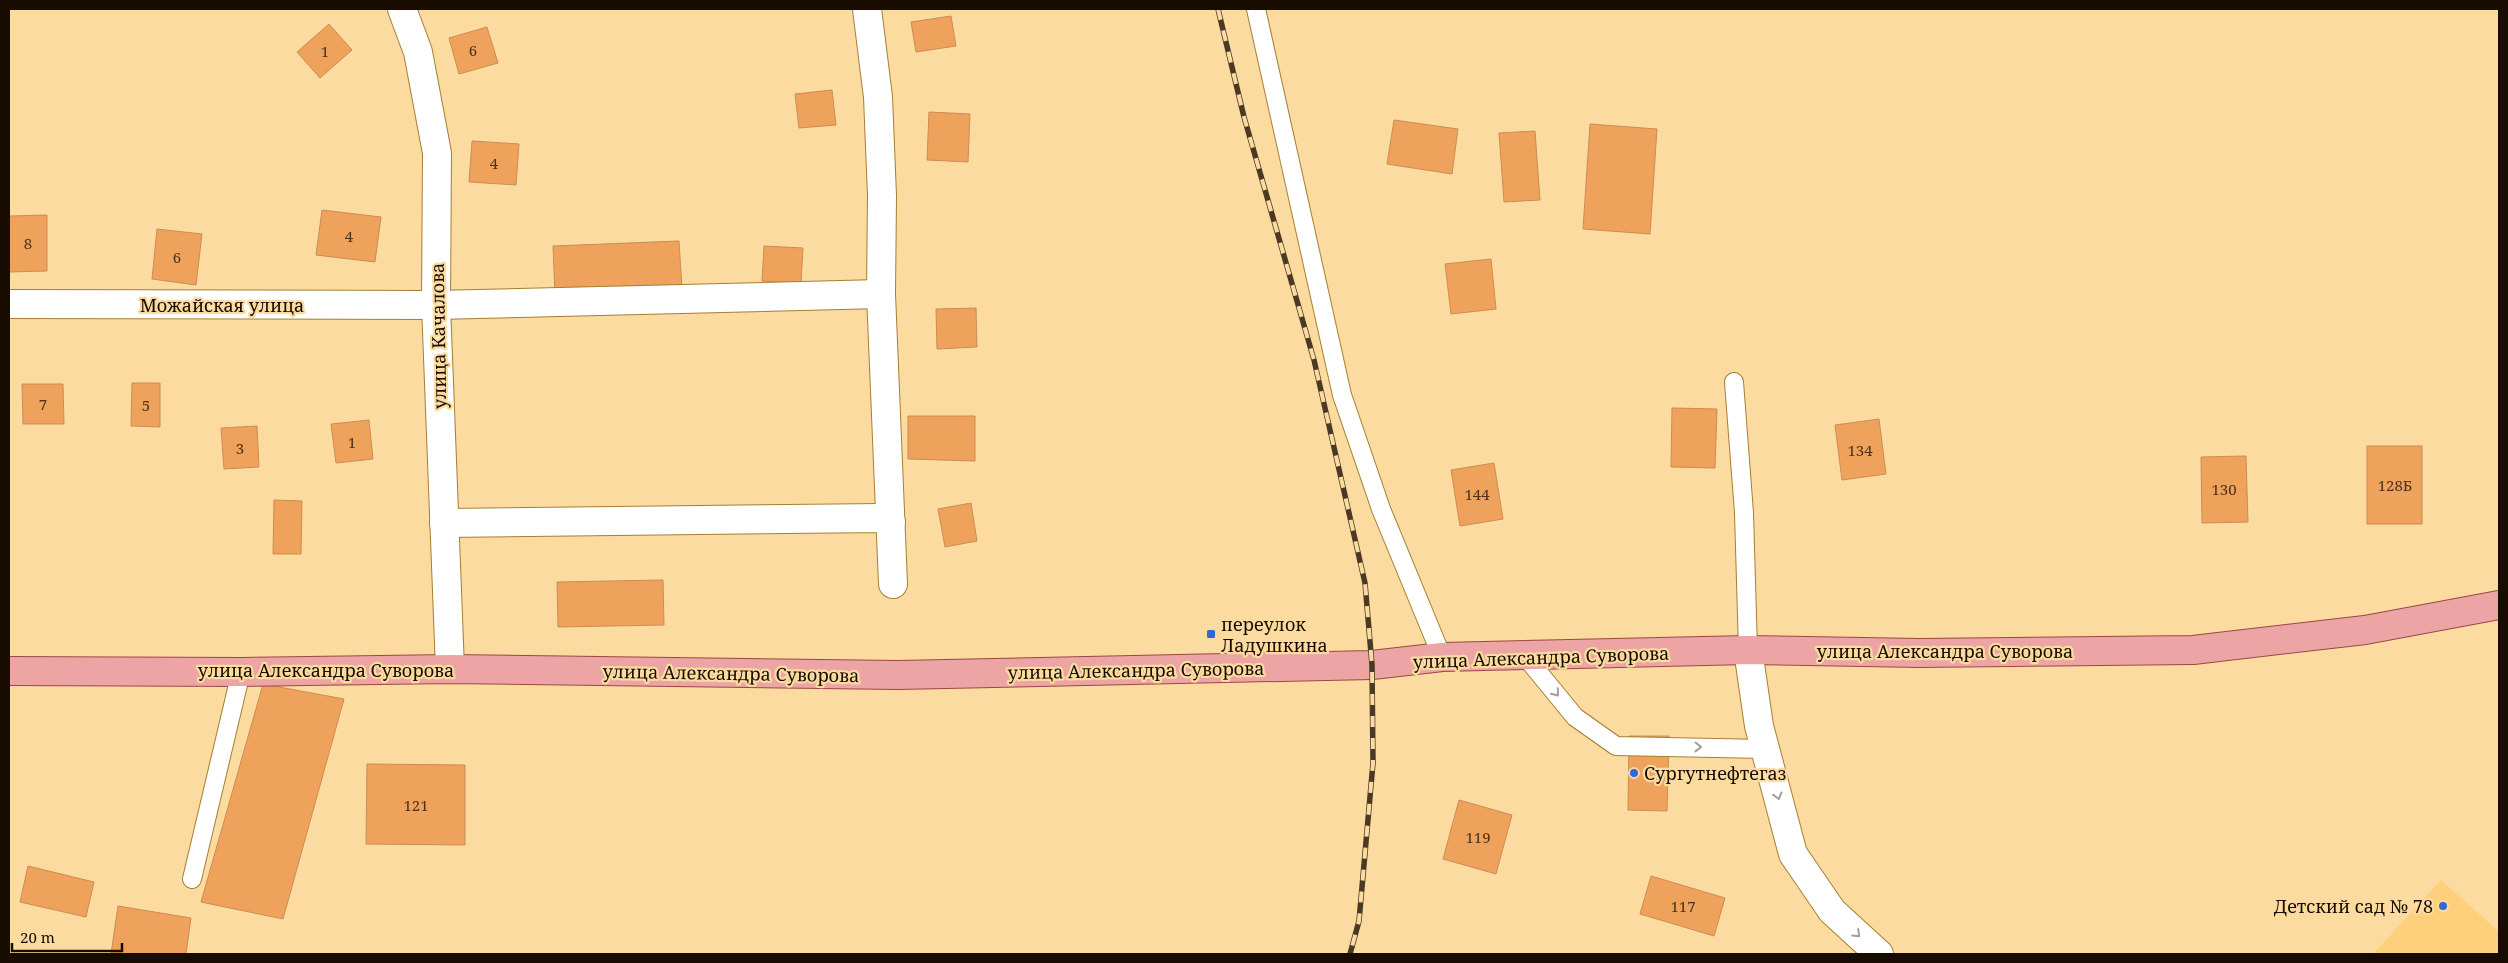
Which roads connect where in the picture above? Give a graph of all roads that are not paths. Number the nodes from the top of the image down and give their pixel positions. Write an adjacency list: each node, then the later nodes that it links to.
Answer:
1 (402, 9): 6 (street, улица Качалова)
2 (867, 9): 4 (street)
3 (1256, 9): 14 (lane)
4 (881, 294): 6 (street, Можайская улица); 8 (street)
5 (9, 304): 6 (street, Можайская улица)
6 (436, 305): 9 (street, улица Качалова)
7 (1734, 382): 12 (lane)
8 (891, 522): 9 (street); 10 (street)
9 (444, 523): 15 (street, улица Качалова)
10 (893, 584)
11 (2499, 605): 12 (main road, улица Александра Суворова)
12 (1748, 650): 13 (main road, улица Александра Суворова); 18 (street)
13 (1525, 656): 14 (main road, улица Александра Суворова); 18 (lane, one-way to 18)
14 (1442, 657): 15 (main road, улица Александра Суворова)
15 (450, 669): 17 (main road, улица Александра Суворова)
16 (9, 671): 17 (main road, улица Александра Суворова)
17 (241, 672): 19 (lane)
18 (1765, 749): 20 (street, one-way to 20)
19 (192, 878)
20 (1879, 954)

